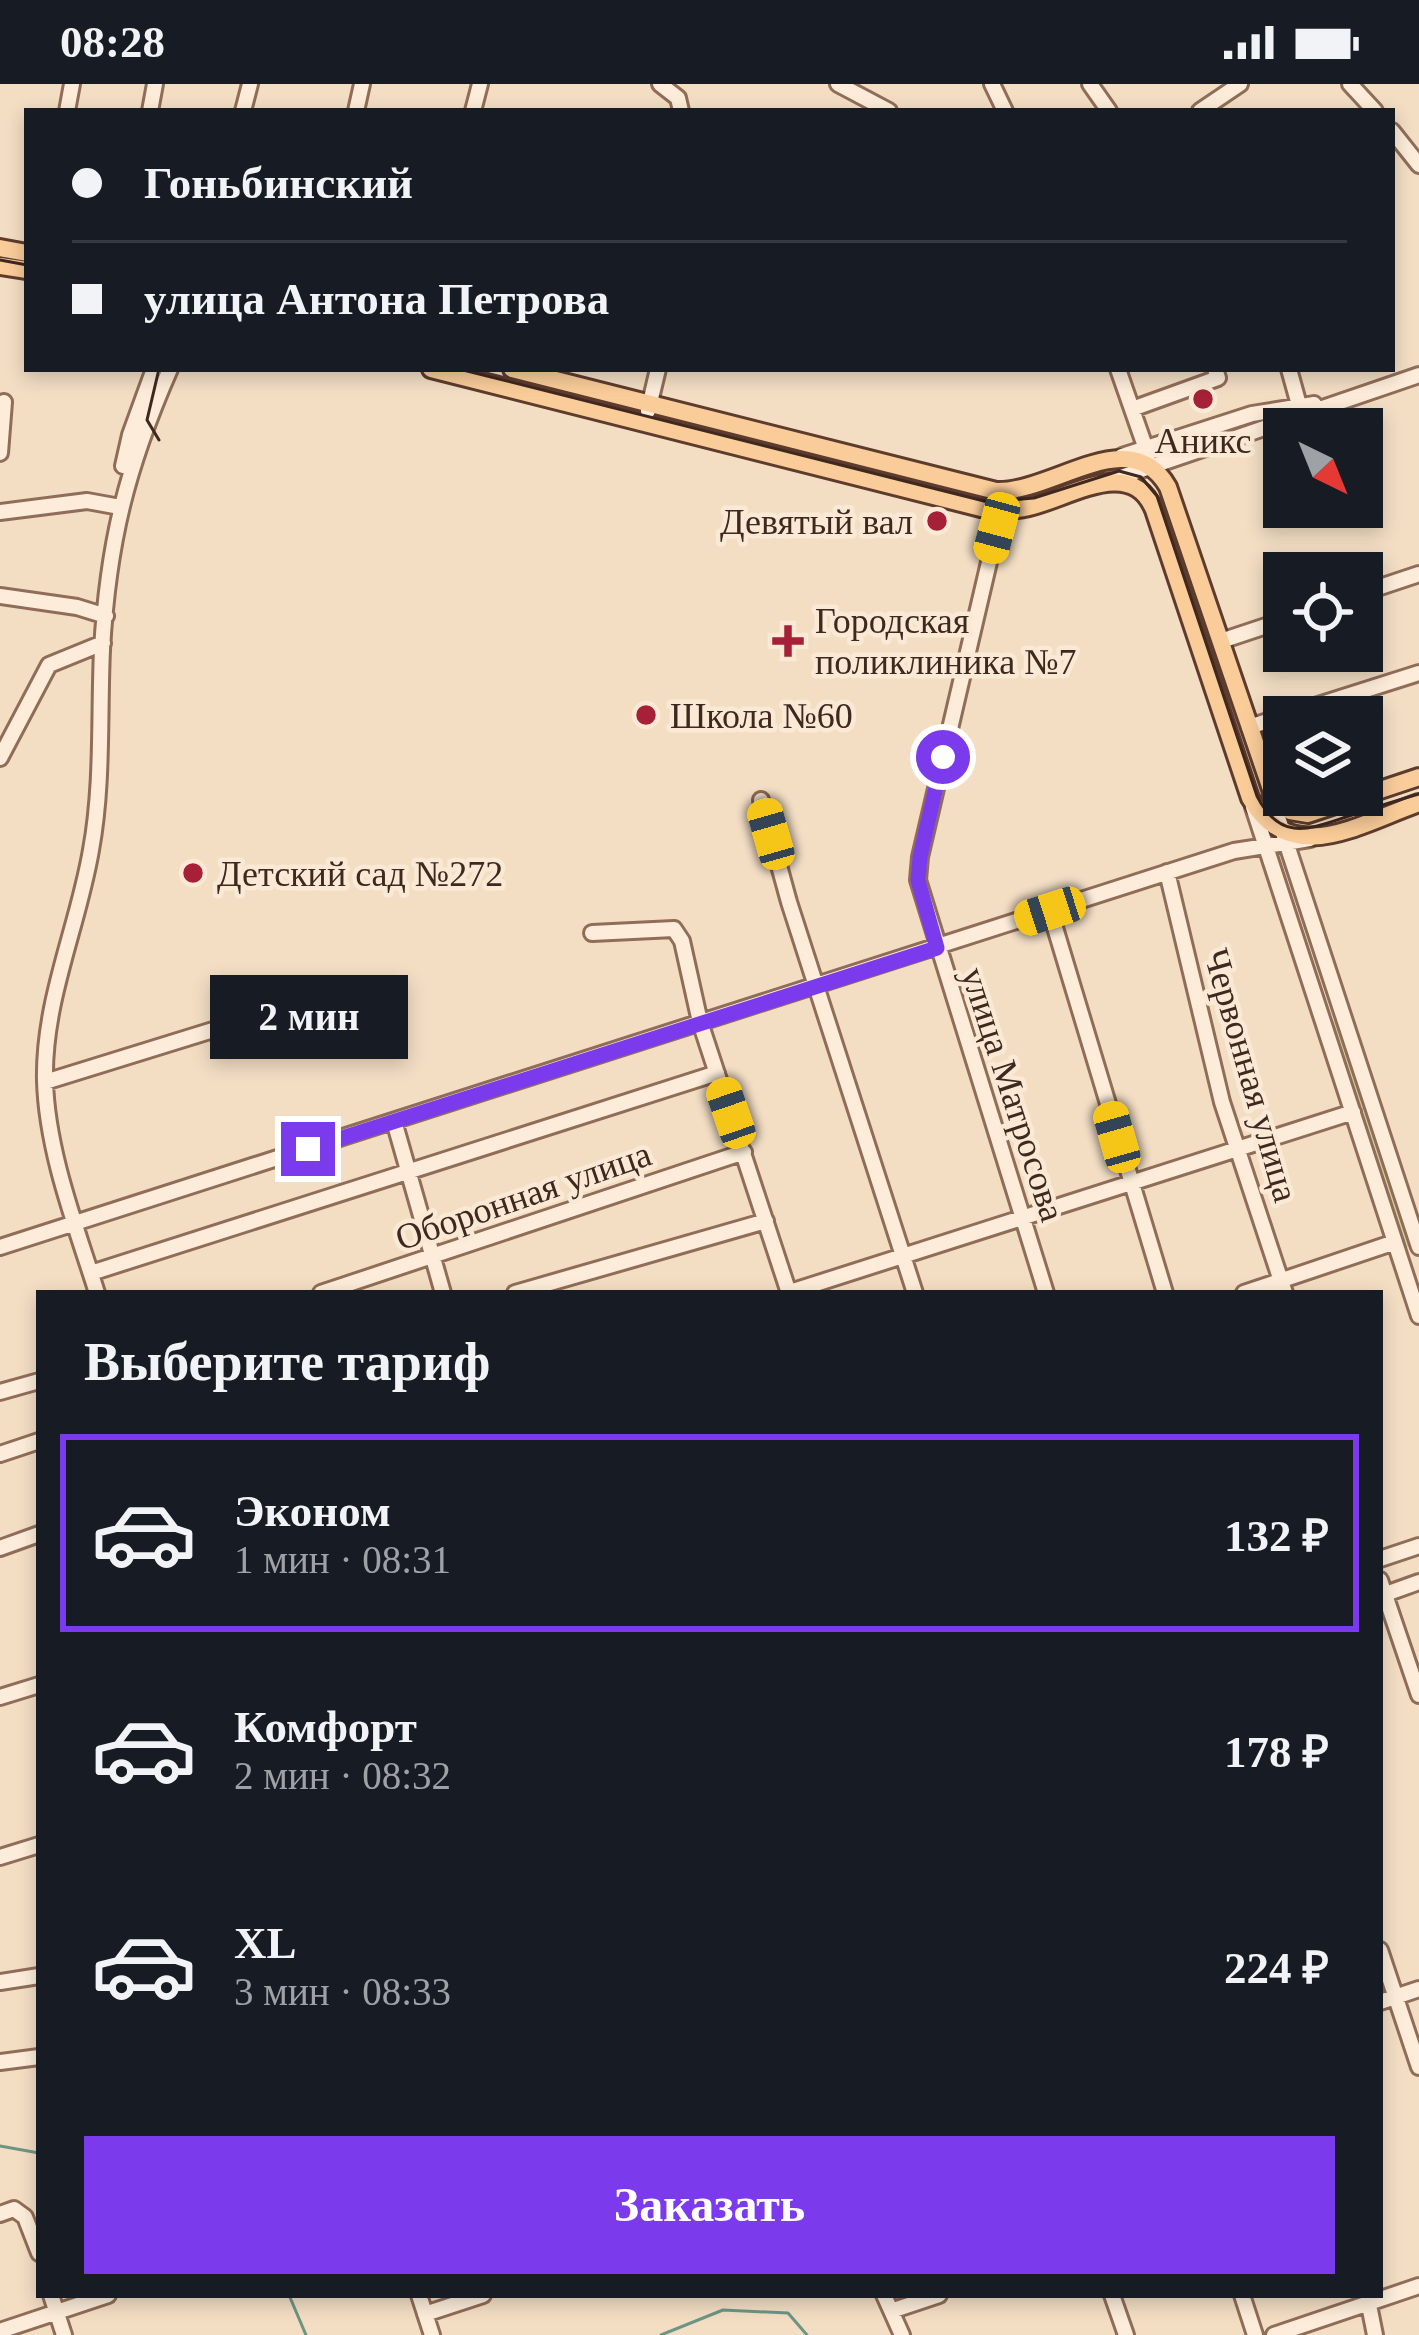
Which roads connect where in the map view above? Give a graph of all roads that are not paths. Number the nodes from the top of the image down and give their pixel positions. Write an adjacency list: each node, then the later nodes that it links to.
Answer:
1 (660, 84): 5 (street)
2 (838, 84): 6 (street)
3 (1240, 84): 7 (street)
4 (1350, 84): 8 (street)
5 (680, 108)
6 (883, 108)
7 (1204, 108)
8 (1372, 108)
9 (1395, 134): 10 (street)
10 (1419, 165)
11 (153, 372): 31 (street)
12 (169, 372): 31 (street)
13 (446, 372): 24 (main road)
14 (521, 372): 24 (main road)
15 (657, 372): 24 (street)
16 (1119, 372): 23 (street)
17 (1216, 372): 23 (street)
18 (1290, 372): 22 (street)
19 (1418, 379): 20 (street)
20 (1337, 401): 22 (street); 27 (street)
21 (4, 402): 26 (street)
22 (1299, 405): 27 (street)
23 (1132, 409): 27 (street)
24 (647, 412): 25 (main road)
25 (796, 451): 29 (main road); 32 (main road)
26 (0, 453)
27 (1140, 460): 28 (street); 29 (main road); 30 (street); 39 (main road)
28 (1112, 480): 30 (main road); 32 (main road)
29 (1000, 491): 32 (street, улица Матросова)
30 (1144, 493): 51 (main road)
31 (120, 507): 33 (street); 37 (street)
32 (1000, 510): 55 (street, улица Матросова)
33 (0, 512)
34 (1419, 574): 35 (street)
35 (1383, 586)
36 (0, 596): 37 (street)
37 (106, 616): 40 (street)
38 (1263, 627): 39 (street)
39 (1221, 641): 42 (main road)
40 (103, 643): 43 (street); 60 (street)
41 (1419, 673): 42 (street)
42 (1249, 727): 44 (main road)
43 (0, 758)
44 (1263, 770)
45 (1419, 777): 46 (main road)
46 (1383, 789)
47 (761, 800): 56 (street)
48 (1419, 803): 51 (main road)
49 (1274, 816): 51 (street)
50 (1305, 816): 51 (street)
51 (1277, 836): 52 (street); 61 (street); 72 (street)
52 (1167, 872): 53 (street); 63 (street, Червонная улица)
53 (1050, 911): 55 (street); 66 (street)
54 (592, 933): 57 (street)
55 (937, 948): 56 (street); 67 (street, улица Матросова)
56 (816, 986): 57 (street); 73 (street)
57 (700, 1022): 59 (street); 62 (street)
58 (213, 1030): 60 (street)
59 (717, 1073): 64 (street); 65 (street)
60 (45, 1082): 69 (street)
61 (1353, 1112): 63 (street); 70 (street)
62 (394, 1121): 65 (street); 69 (street)
63 (1239, 1147): 66 (street); 76 (street, Червонная улица)
64 (744, 1152): 68 (street); 74 (street, Оборонная улица)
65 (408, 1174): 74 (street); 75 (street)
66 (1130, 1182): 67 (street); 85 (street)
67 (1021, 1217): 73 (street); 84 (street, улица Матросова)
68 (766, 1221): 80 (street); 81 (street)
69 (75, 1224): 71 (street); 75 (street)
70 (1395, 1242): 76 (street); 86 (street)
71 (0, 1247)
72 (1419, 1247)
73 (902, 1254): 82 (street); 83 (street)
74 (433, 1258): 78 (street, Оборонная улица); 79 (street)
75 (91, 1273): 77 (street)
76 (1283, 1287)
77 (96, 1290)
78 (331, 1290)
79 (442, 1290)
80 (525, 1290)
81 (787, 1290)
82 (797, 1290)
83 (914, 1290)
84 (1045, 1290)
85 (1164, 1290)
86 (1419, 1316)
87 (36, 1382): 88 (street)
88 (0, 1392)
89 (36, 1442): 90 (street)
90 (0, 1454)
91 (36, 1535): 93 (street)
92 (1419, 1546): 94 (street)
93 (0, 1547)
94 (1383, 1558)
95 (1419, 1582): 96 (street)
96 (1383, 1590)
97 (1383, 1593): 99 (street)
98 (36, 1685): 100 (street)
99 (1419, 1695)
100 (0, 1697)
101 (36, 1846): 102 (street)
102 (0, 1857)
103 (1383, 1969): 107 (street)
104 (36, 1976): 105 (street)
105 (0, 1982)
106 (1419, 1989): 107 (street)
107 (1388, 2000): 110 (street)
108 (36, 2057): 109 (street)
109 (0, 2062)
110 (1419, 2067)
111 (7, 2211): 112 (street)
112 (36, 2245)
113 (1419, 2287): 114 (street)
114 (1383, 2295)
115 (52, 2298): 125 (street)
116 (100, 2298): 125 (street)
117 (420, 2298): 126 (street)
118 (474, 2298): 126 (street)
119 (886, 2298): 124 (street)
120 (930, 2298): 124 (street)
121 (1113, 2298): 131 (street)
122 (1243, 2298): 132 (street)
123 (1367, 2299): 133 (street); 134 (street)
124 (894, 2310): 130 (street)
125 (56, 2314): 127 (street); 128 (street)
126 (425, 2314): 129 (street)
127 (0, 2331)
128 (64, 2335)
129 (431, 2335)
130 (902, 2335)
131 (1126, 2335)
132 (1255, 2335)
133 (1274, 2335)
134 (1376, 2335)

